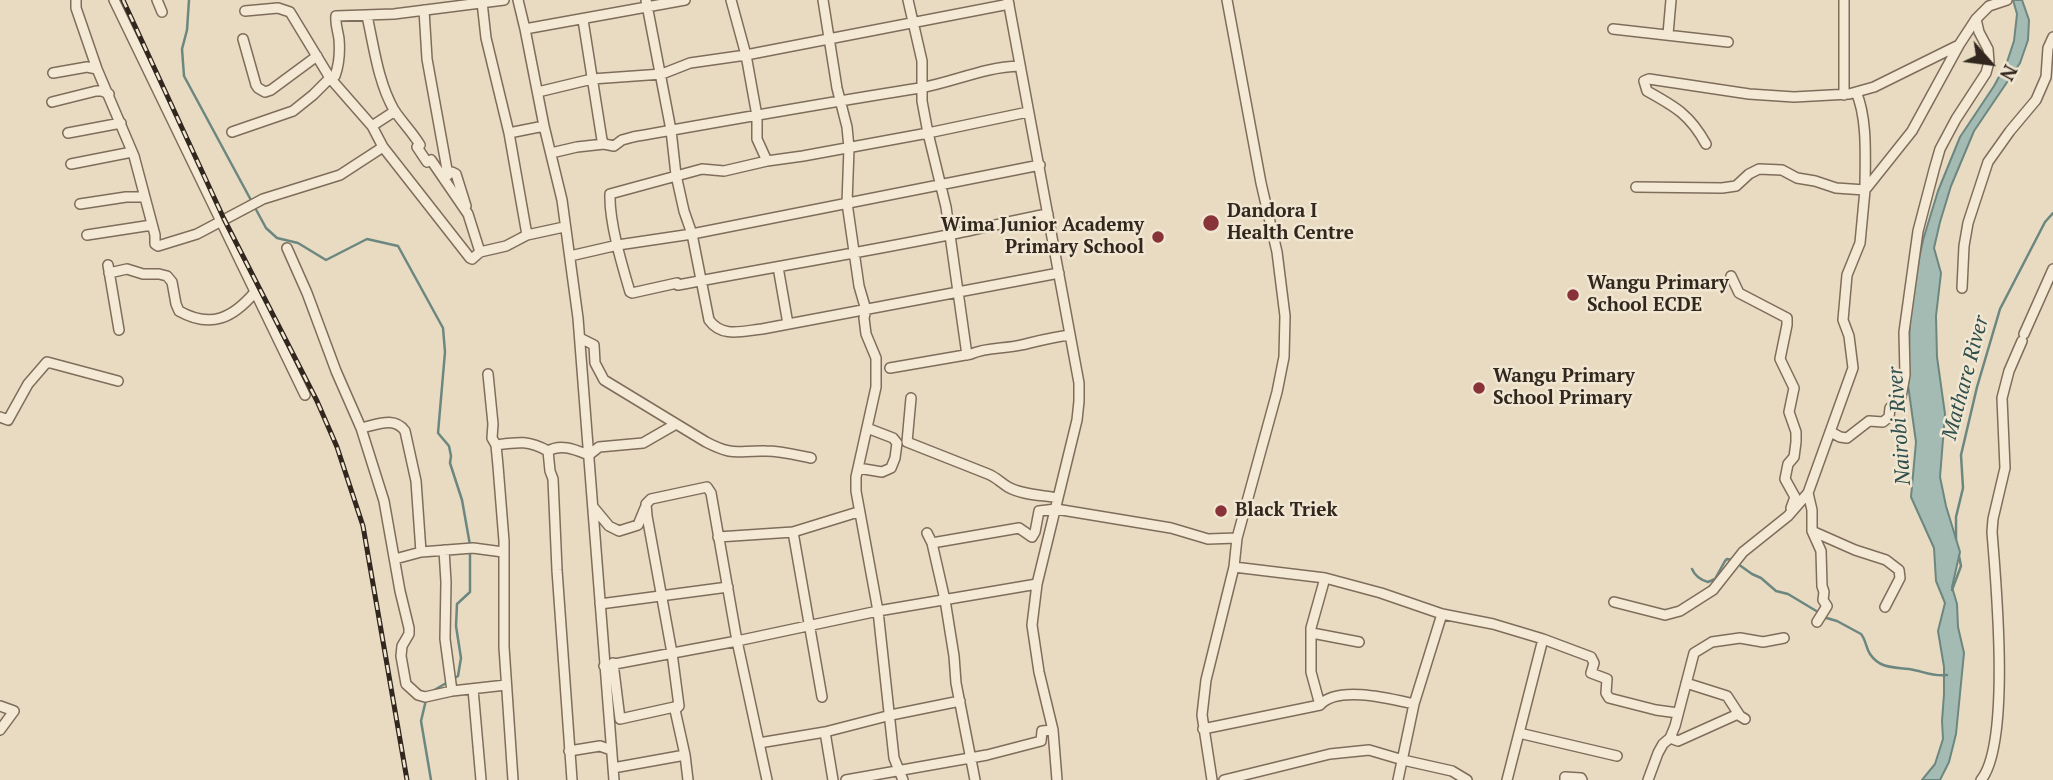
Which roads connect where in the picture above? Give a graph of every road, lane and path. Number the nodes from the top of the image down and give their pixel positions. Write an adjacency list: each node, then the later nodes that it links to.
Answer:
1 (76, 0): 35 (street)
2 (114, 0): 76 (street)
3 (157, 0): 19 (street)
4 (504, 0): 14 (street)
5 (518, 0): 24 (street)
6 (685, 0): 16 (street)
7 (731, 0): 32 (street)
8 (823, 0): 28 (street)
9 (908, 0): 23 (street)
10 (1227, 0): 128 (street)
11 (1671, 0): 26 (street)
12 (1844, 0): 44 (street)
13 (2006, 1): 21 (street)
14 (482, 2): 17 (street); 56 (street)
15 (1009, 2): 23 (street); 34 (street)
16 (647, 3): 22 (street); 37 (street)
17 (424, 10): 20 (street); 68 (street)
18 (245, 11): 33 (street)
19 (162, 12)
20 (367, 16): 38 (street); 47 (street)
21 (1976, 19): 31 (street); 111 (street)
22 (583, 20): 24 (street); 39 (street)
23 (912, 22): 28 (street); 40 (street)
24 (526, 29): 41 (street)
25 (1613, 29): 26 (street)
26 (1668, 34): 30 (street)
27 (2053, 37): 93 (street)
28 (830, 38): 32 (street); 45 (street)
29 (243, 39): 33 (street)
30 (1728, 42)
31 (1959, 45): 42 (street); 71 (street)
32 (746, 55): 37 (street); 49 (street)
33 (317, 56): 38 (street)
34 (1019, 66): 40 (street); 48 (street)
35 (97, 69): 36 (street); 43 (street)
36 (53, 73)
37 (662, 74): 39 (street); 53 (street)
38 (330, 78): 51 (street); 54 (street)
39 (592, 79): 41 (street); 58 (street)
40 (922, 88): 45 (street); 57 (street)
41 (538, 92): 52 (street)
42 (1856, 92): 44 (street); 71 (street)
43 (109, 94): 46 (street); 50 (street)
44 (1844, 95): 59 (street)
45 (839, 101): 49 (street); 61 (street)
46 (52, 102)
47 (395, 111): 51 (street); 68 (street)
48 (1028, 112): 57 (street); 66 (street)
49 (757, 116): 53 (street); 64 (street)
50 (121, 123): 55 (street); 62 (street)
51 (372, 125): 60 (street)
52 (544, 126): 56 (street); 63 (street)
53 (671, 130): 58 (street); 67 (street)
54 (232, 132)
55 (68, 133)
56 (509, 133): 81 (street)
57 (928, 133): 61 (street); 69 (street)
58 (604, 144): 63 (street)
59 (1706, 144)
60 (383, 147): 76 (street); 86 (street)
61 (849, 148): 64 (street); 73 (street)
62 (132, 152): 65 (street); 72 (street)
63 (551, 153): 78 (street)
64 (767, 161): 67 (street)
65 (71, 164)
66 (1040, 165): 69 (street); 75 (street)
67 (676, 175): 79 (street); 83 (street)
68 (446, 176): 86 (street)
69 (940, 185): 73 (street); 82 (street)
70 (1636, 187): 71 (street)
71 (1865, 190): 111 (street)
72 (145, 197): 74 (street); 77 (street)
73 (847, 203): 79 (street); 85 (street)
74 (80, 204)
75 (1048, 214): 82 (street); 90 (street)
76 (220, 220): 77 (street); 94 (street)
77 (152, 225): 80 (street)
78 (564, 227): 81 (street); 87 (street)
79 (692, 234): 83 (street); 92 (street)
80 (87, 235)
81 (527, 235): 86 (street)
82 (950, 235): 85 (street); 95 (street)
83 (618, 245): 87 (street); 92 (street)
84 (288, 248): 109 (street)
85 (854, 251): 88 (street); 96 (street)
86 (480, 252)
87 (570, 256): 100 (street)
88 (778, 267): 92 (street); 97 (street)
89 (2053, 270): 199 (street)
90 (1059, 273): 95 (street); 99 (street)
91 (1731, 276): 123 (street)
92 (700, 280): 97 (street)
93 (1962, 288)
94 (255, 292): 98 (street); 105 (street)
95 (959, 292): 96 (street); 101 (street)
96 (866, 310): 97 (street); 110 (street)
97 (788, 324)
98 (119, 330)
99 (1070, 335): 101 (street); 118 (street)
100 (580, 338): 108 (street); 114 (street)
101 (967, 355): 102 (street)
102 (890, 368)
103 (488, 374): 112 (street)
104 (118, 381): 107 (street)
105 (305, 395)
106 (911, 398): 118 (street)
107 (0, 417)
108 (676, 424): 114 (street); 115 (street)
109 (361, 428): 131 (street); 133 (street)
110 (867, 428): 116 (street); 116 (street)
111 (1831, 432): 117 (street)
112 (496, 445): 113 (street); 132 (street)
113 (548, 451): 114 (street); 174 (street)
114 (589, 454): 120 (street)
115 (811, 458)
116 (858, 468): 122 (street)
117 (1808, 493): 123 (street); 124 (street)
118 (1058, 498): 121 (street)
119 (646, 504): 120 (street); 127 (street); 138 (street)
120 (593, 507): 141 (street)
121 (1056, 509): 128 (street); 129 (street); 136 (street)
122 (859, 512): 125 (street); 143 (street)
123 (1788, 516): 140 (street)
124 (1812, 531): 142 (street); 145 (street)
125 (793, 532): 127 (street); 146 (street)
126 (927, 533): 129 (street)
127 (718, 537): 137 (street)
128 (1237, 538): 134 (street)
129 (932, 543): 139 (street)
130 (444, 550): 131 (street); 132 (street); 157 (street)
131 (421, 552): 133 (street)
132 (503, 552): 155 (street)
133 (396, 559): 157 (street)
134 (1234, 567): 135 (street); 166 (street)
135 (1325, 578): 144 (street); 147 (street)
136 (1037, 584): 139 (street); 168 (street)
137 (728, 587): 138 (street); 150 (street)
138 (660, 596): 141 (street); 152 (street)
139 (945, 600): 143 (street); 159 (street)
140 (1614, 602)
141 (600, 604): 153 (street)
142 (1885, 607)
143 (878, 611): 146 (street); 165 (street)
144 (1442, 614): 149 (street); 160 (street)
145 (1821, 618)
146 (809, 626): 150 (street); 158 (street)
147 (1312, 633): 151 (street); 161 (street)
148 (1784, 638): 154 (street)
149 (1543, 639): 164 (street); 170 (street)
150 (737, 641): 152 (street); 172 (street)
151 (1359, 642)
152 (672, 653): 153 (street); 163 (street)
153 (609, 664): 163 (street); 173 (street)
154 (1686, 683): 164 (street); 171 (street)
155 (506, 685): 156 (street); 182 (street)
156 (473, 689): 157 (street); 181 (street)
157 (452, 691)
158 (822, 697)
159 (960, 701): 165 (street); 177 (street)
160 (1414, 704): 161 (street); 178 (street)
161 (1320, 705): 166 (street)
162 (0, 706): 167 (street)
163 (679, 706): 175 (street)
164 (1678, 713): 171 (street)
165 (891, 715): 169 (street); 180 (street)
166 (1203, 729): 191 (street)
167 (0, 730)
168 (1053, 730): 177 (street); 190 (street)
169 (825, 732): 172 (street); 187 (street)
170 (1519, 733): 176 (street); 195 (street)
171 (1670, 738): 198 (street)
172 (759, 743): 186 (street)
173 (611, 750): 174 (street); 179 (street)
174 (569, 751): 183 (street)
175 (685, 755): 179 (street); 185 (street)
176 (1618, 757)
177 (969, 758): 180 (street); 189 (street)
178 (1403, 760): 192 (street); 193 (street); 194 (street)
179 (613, 768): 184 (street)
180 (901, 775): 188 (street)
181 (481, 780)
182 (513, 780)
183 (572, 780)
184 (614, 780)
185 (688, 780)
186 (767, 780)
187 (833, 780)
188 (846, 780)
189 (975, 780)
190 (1058, 780)
191 (1212, 780)
192 (1224, 780)
193 (1398, 780)
194 (1467, 780)
195 (1507, 780)
196 (1565, 780): 197 (street)
197 (1582, 780)
198 (1648, 780)
199 (1980, 780)

